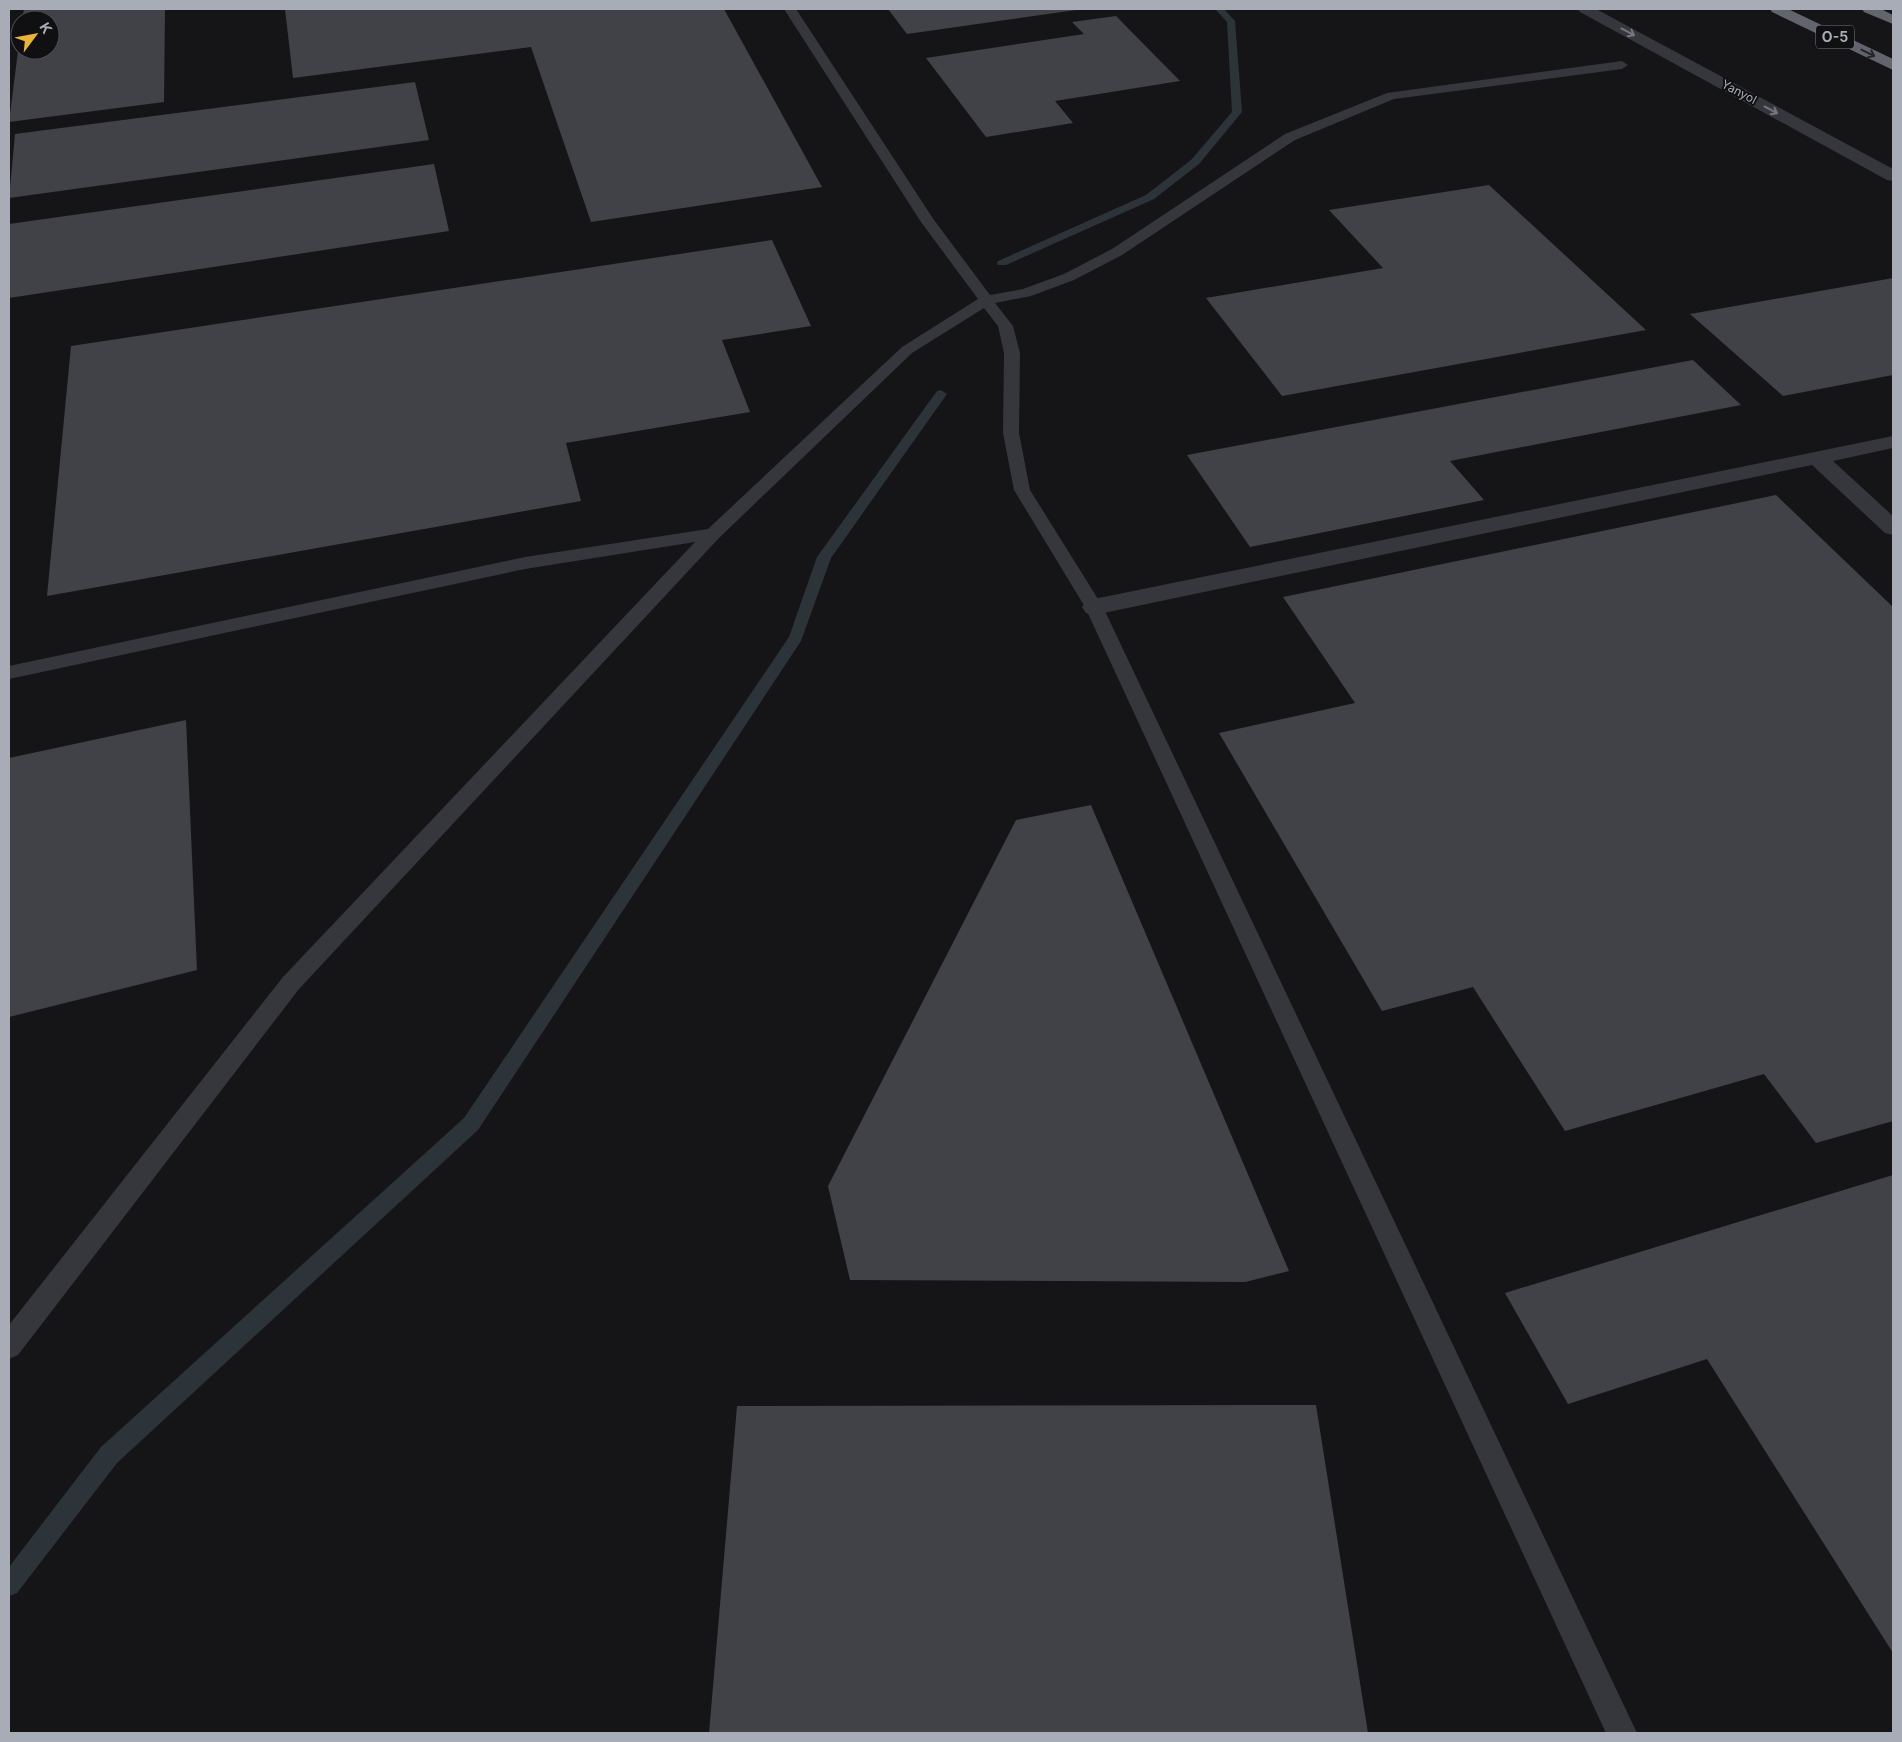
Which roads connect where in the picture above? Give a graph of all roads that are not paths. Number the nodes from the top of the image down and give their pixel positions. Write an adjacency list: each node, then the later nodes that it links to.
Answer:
1 (790, 9): 9 (lane)
2 (1585, 9): 8 (street, Yanyol, one-way to 8)
3 (1777, 9): 7 (highway, O-5, one-way to 7)
4 (1869, 9): 5 (highway)
5 (1893, 20)
6 (1622, 65): 9 (lane)
7 (1893, 65)
8 (1893, 176)
9 (987, 300): 13 (lane); 14 (lane)
10 (1893, 442): 11 (street)
11 (1817, 458): 12 (street); 14 (street)
12 (1893, 528)
13 (713, 534): 15 (lane); 16 (lane)
14 (1094, 608): 17 (lane)
15 (9, 672)
16 (9, 1346)
17 (1622, 1733)

